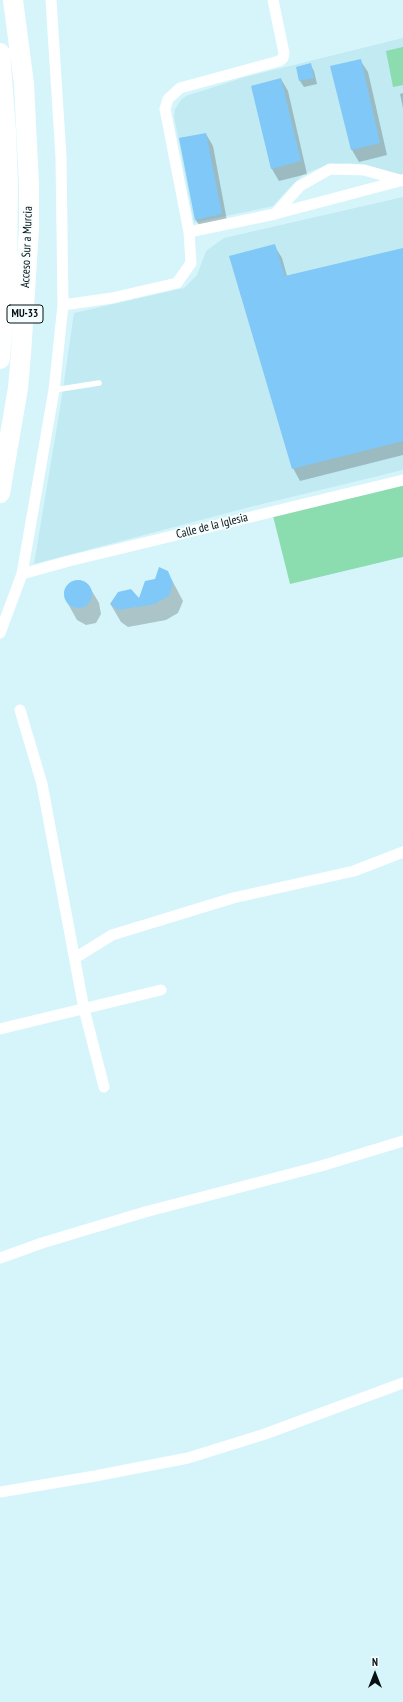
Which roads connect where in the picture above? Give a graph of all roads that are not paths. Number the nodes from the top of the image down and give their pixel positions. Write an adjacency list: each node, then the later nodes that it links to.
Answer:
1 (13, 0): 13 (highway, Acceso Sur a Murcia / MU-33)
2 (50, 0): 8 (street)
3 (273, 0): 7 (street)
4 (0, 53): 9 (highway, Acceso Sur a Murcia / MU-33)
5 (402, 180): 6 (street); 6 (street)
6 (275, 214): 7 (street)
7 (189, 232): 8 (street)
8 (63, 305): 11 (street)
9 (0, 359)
10 (99, 383): 11 (lane)
11 (54, 390): 14 (street)
12 (403, 480): 14 (street, Calle de la Iglesia)
13 (0, 493)
14 (22, 574): 15 (street)
15 (0, 633)
16 (20, 710): 18 (street)
17 (403, 852): 18 (street)
18 (75, 958): 20 (street)
19 (161, 990): 20 (street)
20 (84, 1009): 21 (street); 22 (street)
21 (0, 1029)
22 (104, 1087)
23 (403, 1141): 24 (street)
24 (0, 1258)
25 (403, 1383): 26 (street)
26 (0, 1492)

